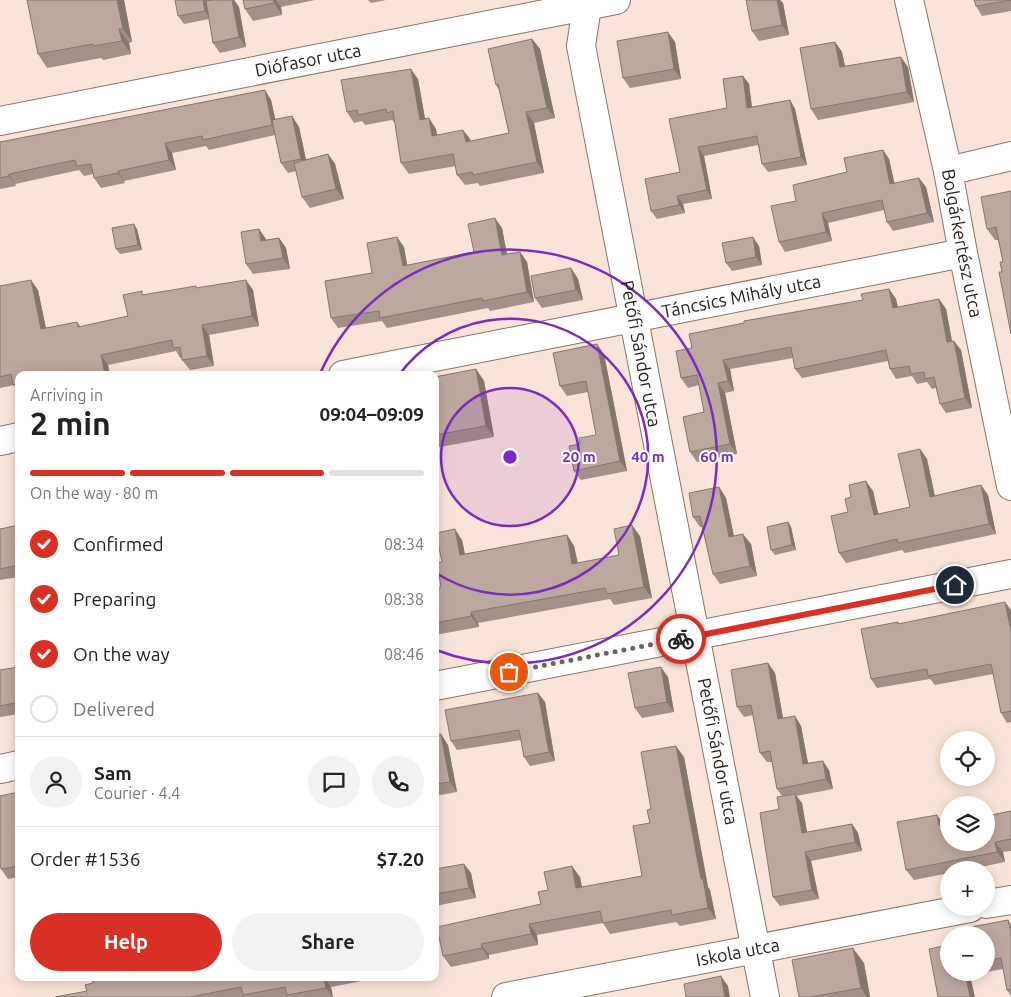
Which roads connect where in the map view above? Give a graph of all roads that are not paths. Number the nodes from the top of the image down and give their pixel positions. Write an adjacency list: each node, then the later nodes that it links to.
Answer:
1 (616, 0): 3 (street, Diófasor utca)
2 (909, 0): 6 (street, Bolgárkertész utca)
3 (587, 3): 4 (street, Diófasor utca); 8 (street, Petőfi Sándor utca)
4 (0, 121)
5 (1011, 156): 6 (street)
6 (948, 170): 7 (street, Bolgárkertész utca)
7 (962, 253): 8 (street, Táncsics Mihály utca); 12 (street, Bolgárkertész utca)
8 (633, 319): 9 (street, Táncsics Mihály utca); 14 (street, Petőfi Sándor utca)
9 (365, 371)
10 (15, 439): 11 (street)
11 (0, 441)
12 (1011, 486)
13 (1011, 574): 14 (street)
14 (694, 637): 15 (street); 21 (street, Petőfi Sándor utca)
15 (439, 685)
16 (15, 766): 17 (street)
17 (0, 769)
18 (1011, 900): 19 (street)
19 (995, 903)
20 (940, 914): 21 (street, Iskola utca)
21 (756, 948): 22 (street, Iskola utca); 23 (street, Petőfi Sándor utca)
22 (506, 997)
23 (765, 997)

